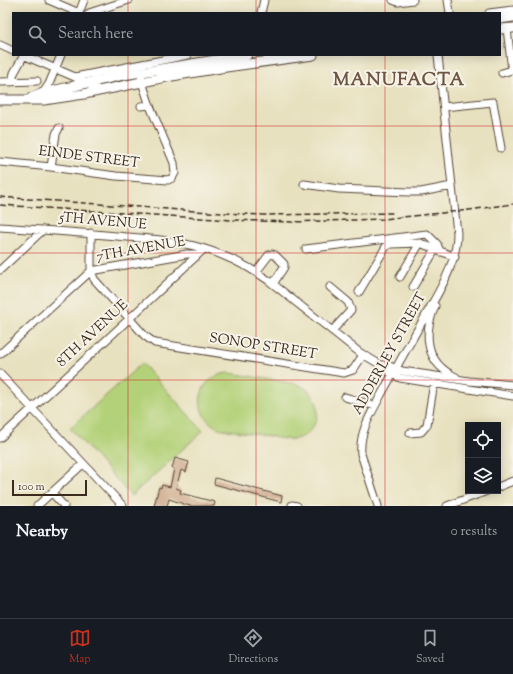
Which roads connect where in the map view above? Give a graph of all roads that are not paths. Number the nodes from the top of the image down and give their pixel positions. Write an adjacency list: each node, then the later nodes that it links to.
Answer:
1 (49, 0): 9 (street)
2 (84, 0): 10 (street)
3 (129, 0): 11 (street)
4 (264, 0): 12 (street)
5 (393, 0): 6 (street)
6 (413, 0)
7 (448, 0): 13 (street)
8 (513, 10): 14 (street)
9 (77, 12)
10 (79, 12)
11 (92, 12)
12 (261, 12)
13 (450, 12)
14 (497, 12)
15 (513, 17): 16 (main road)
16 (501, 19)
17 (507, 29): 30 (street)
18 (0, 45): 19 (street)
19 (12, 51)
20 (22, 56): 34 (street)
21 (26, 56): 28 (street)
22 (61, 56): 28 (street)
23 (183, 56): 31 (street)
24 (241, 56): 29 (main road)
25 (301, 56): 27 (main road)
26 (438, 56): 43 (street, ADDERLEY STREET)
27 (266, 59): 35 (main road)
28 (56, 68): 31 (street); 38 (street)
29 (141, 72): 35 (street); 36 (main road)
30 (502, 73)
31 (75, 76): 36 (street)
32 (37, 81): 34 (street)
33 (0, 82): 34 (street)
34 (12, 82)
35 (142, 82): 37 (main road); 41 (street)
36 (87, 83): 37 (street); 38 (main road)
37 (101, 91): 40 (main road)
38 (43, 93): 40 (main road)
39 (0, 100): 40 (main road)
40 (26, 100)
41 (150, 105): 42 (street); 47 (street, EINDE STREET)
42 (141, 106)
43 (444, 106): 45 (street); 49 (street, ADDERLEY STREET)
44 (59, 128): 47 (street)
45 (501, 148)
46 (0, 162): 47 (street, EINDE STREET)
47 (51, 167)
48 (304, 184): 49 (street)
49 (452, 186): 58 (street, ADDERLEY STREET)
50 (0, 227): 51 (street, 5TH AVENUE)
51 (43, 230): 52 (street, 5TH AVENUE); 59 (street)
52 (91, 233): 55 (street, 5TH AVENUE); 60 (street)
53 (420, 243): 56 (street); 62 (street); 66 (street)
54 (306, 248): 56 (street)
55 (204, 249): 57 (street, 8TH AVENUE); 61 (street, 5TH AVENUE)
56 (437, 251): 58 (street); 65 (street)
57 (197, 254): 60 (street, 7TH AVENUE); 67 (street, 8TH AVENUE)
58 (454, 258): 71 (street, ADDERLEY STREET); 73 (street)
59 (0, 270)
60 (91, 271): 67 (street); 69 (street, 7TH AVENUE)
61 (256, 272): 63 (street, 5TH AVENUE); 63 (street)
62 (400, 277)
63 (273, 284): 68 (street, 5TH AVENUE)
64 (330, 287): 68 (street)
65 (412, 287)
66 (359, 292)
67 (130, 319): 70 (street, SONOP STREET); 79 (street, 8TH AVENUE)
68 (332, 331): 70 (street, 5TH AVENUE)
69 (0, 354)
70 (363, 355): 71 (street, 5TH AVENUE)
71 (394, 372): 73 (street); 74 (street); 78 (street, ADDERLEY STREET)
72 (0, 374): 79 (street)
73 (469, 381): 75 (street)
74 (434, 383): 76 (street); 80 (street)
75 (512, 386)
76 (513, 396)
77 (345, 397): 78 (street)
78 (375, 406): 90 (street, ADDERLEY STREET)
79 (32, 409): 81 (street, 8TH AVENUE); 82 (street)
80 (410, 433)
81 (0, 438)
82 (83, 464): 85 (street); 89 (street)
83 (513, 481): 84 (street)
84 (501, 486)
85 (52, 493): 87 (street); 88 (street)
86 (479, 494): 91 (street)
87 (37, 506)
88 (64, 506)
89 (123, 506)
90 (378, 506)
91 (447, 506)

